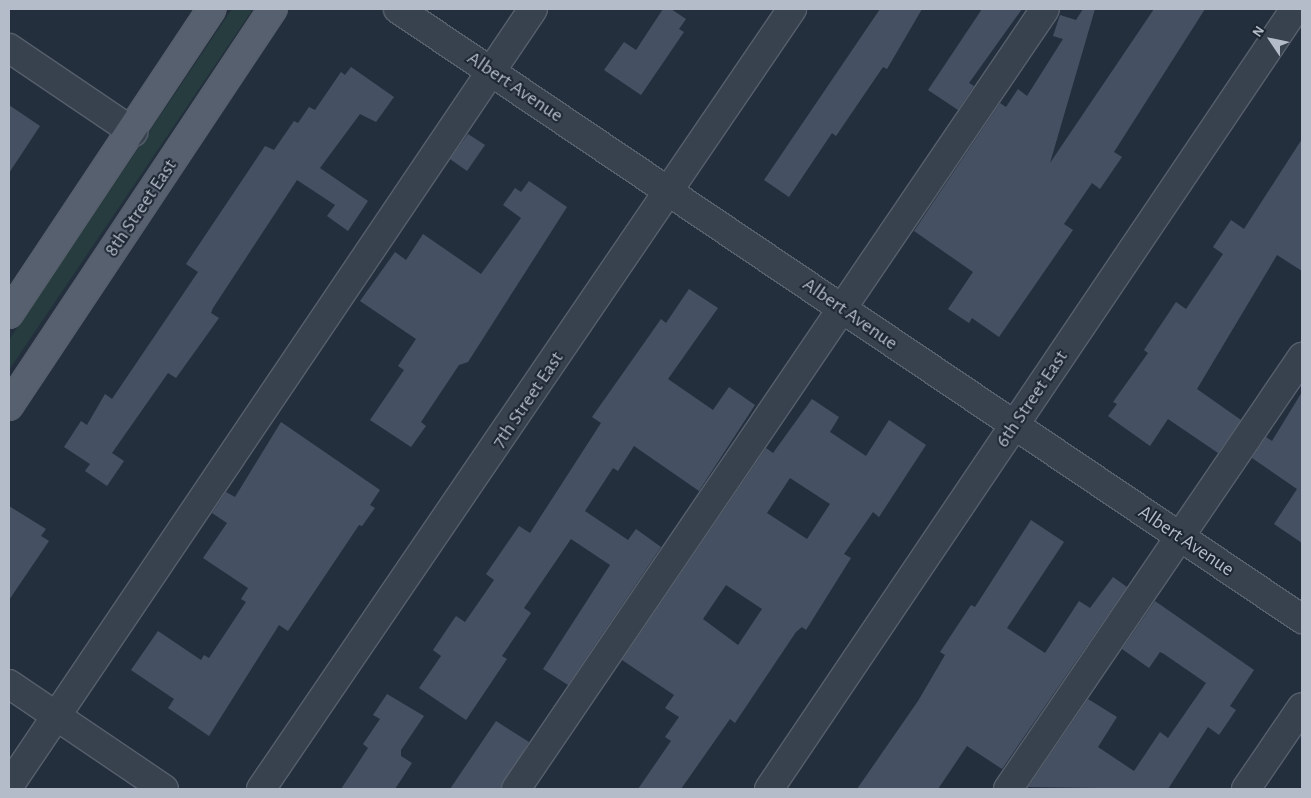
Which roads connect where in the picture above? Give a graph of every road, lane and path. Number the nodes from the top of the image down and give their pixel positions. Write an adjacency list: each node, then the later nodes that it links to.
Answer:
1 (212, 9): 10 (main road)
2 (273, 9): 15 (main road, 8th Street East)
3 (398, 9): 9 (street, Albert Avenue)
4 (533, 9): 9 (street)
5 (792, 9): 11 (street, 7th Street East)
6 (1045, 9): 12 (street)
7 (1296, 9): 16 (street, 6th Street East)
8 (9, 48): 10 (street)
9 (492, 71): 11 (street, Albert Avenue); 21 (street)
10 (133, 132): 13 (main road)
11 (670, 191): 12 (street, Albert Avenue); 24 (street, 7th Street East)
12 (843, 308): 16 (street, Albert Avenue); 25 (street)
13 (9, 314)
14 (1302, 357): 17 (street)
15 (9, 406)
16 (1014, 426): 17 (street, Albert Avenue); 26 (street, 6th Street East)
17 (1179, 536): 18 (street, Albert Avenue); 27 (street)
18 (1302, 619)
19 (9, 684): 21 (street)
20 (1302, 707): 28 (street)
21 (56, 716): 22 (street); 23 (street)
22 (9, 786)
23 (164, 789)
24 (261, 789)
25 (516, 789)
26 (769, 789)
27 (1008, 789)
28 (1246, 789)

